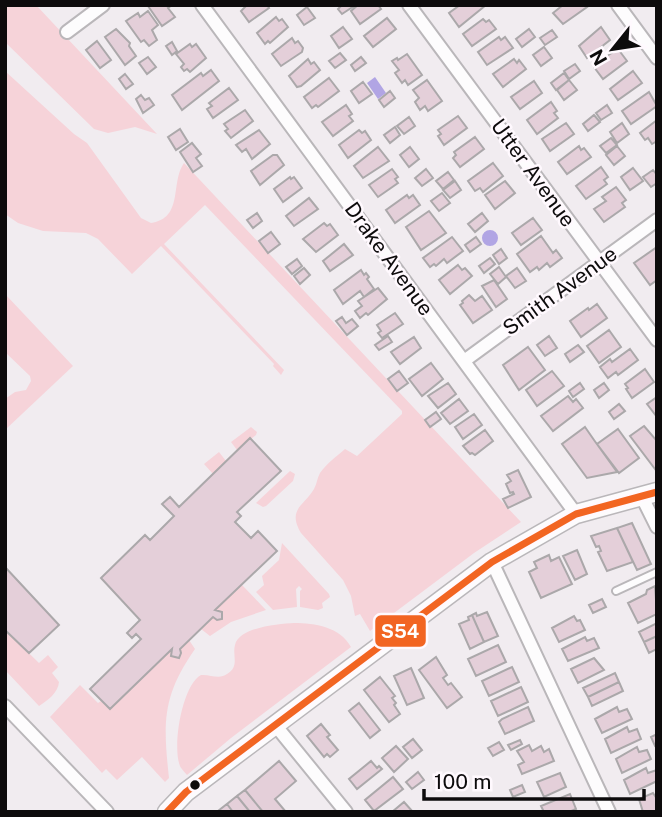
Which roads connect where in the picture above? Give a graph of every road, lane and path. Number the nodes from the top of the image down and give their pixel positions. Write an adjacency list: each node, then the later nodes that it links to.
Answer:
1 (103, 5): 5 (street)
2 (202, 5): 10 (street, Drake Avenue)
3 (410, 5): 8 (street, Utter Avenue)
4 (618, 5): 6 (street)
5 (68, 32)
6 (657, 58)
7 (657, 220): 8 (street, Smith Avenue)
8 (599, 262): 9 (street, Utter Avenue); 10 (street, Smith Avenue)
9 (657, 340)
10 (464, 361): 12 (street, Drake Avenue)
11 (649, 494): 12 (street); 13 (street)
12 (576, 513): 14 (street)
13 (657, 527)
14 (492, 562): 18 (street); 22 (street)
15 (657, 572): 16 (lane)
16 (616, 591)
17 (5, 706): 19 (street)
18 (276, 726): 20 (street); 21 (street)
19 (107, 812)
20 (167, 812)
21 (346, 812)
22 (609, 812)

